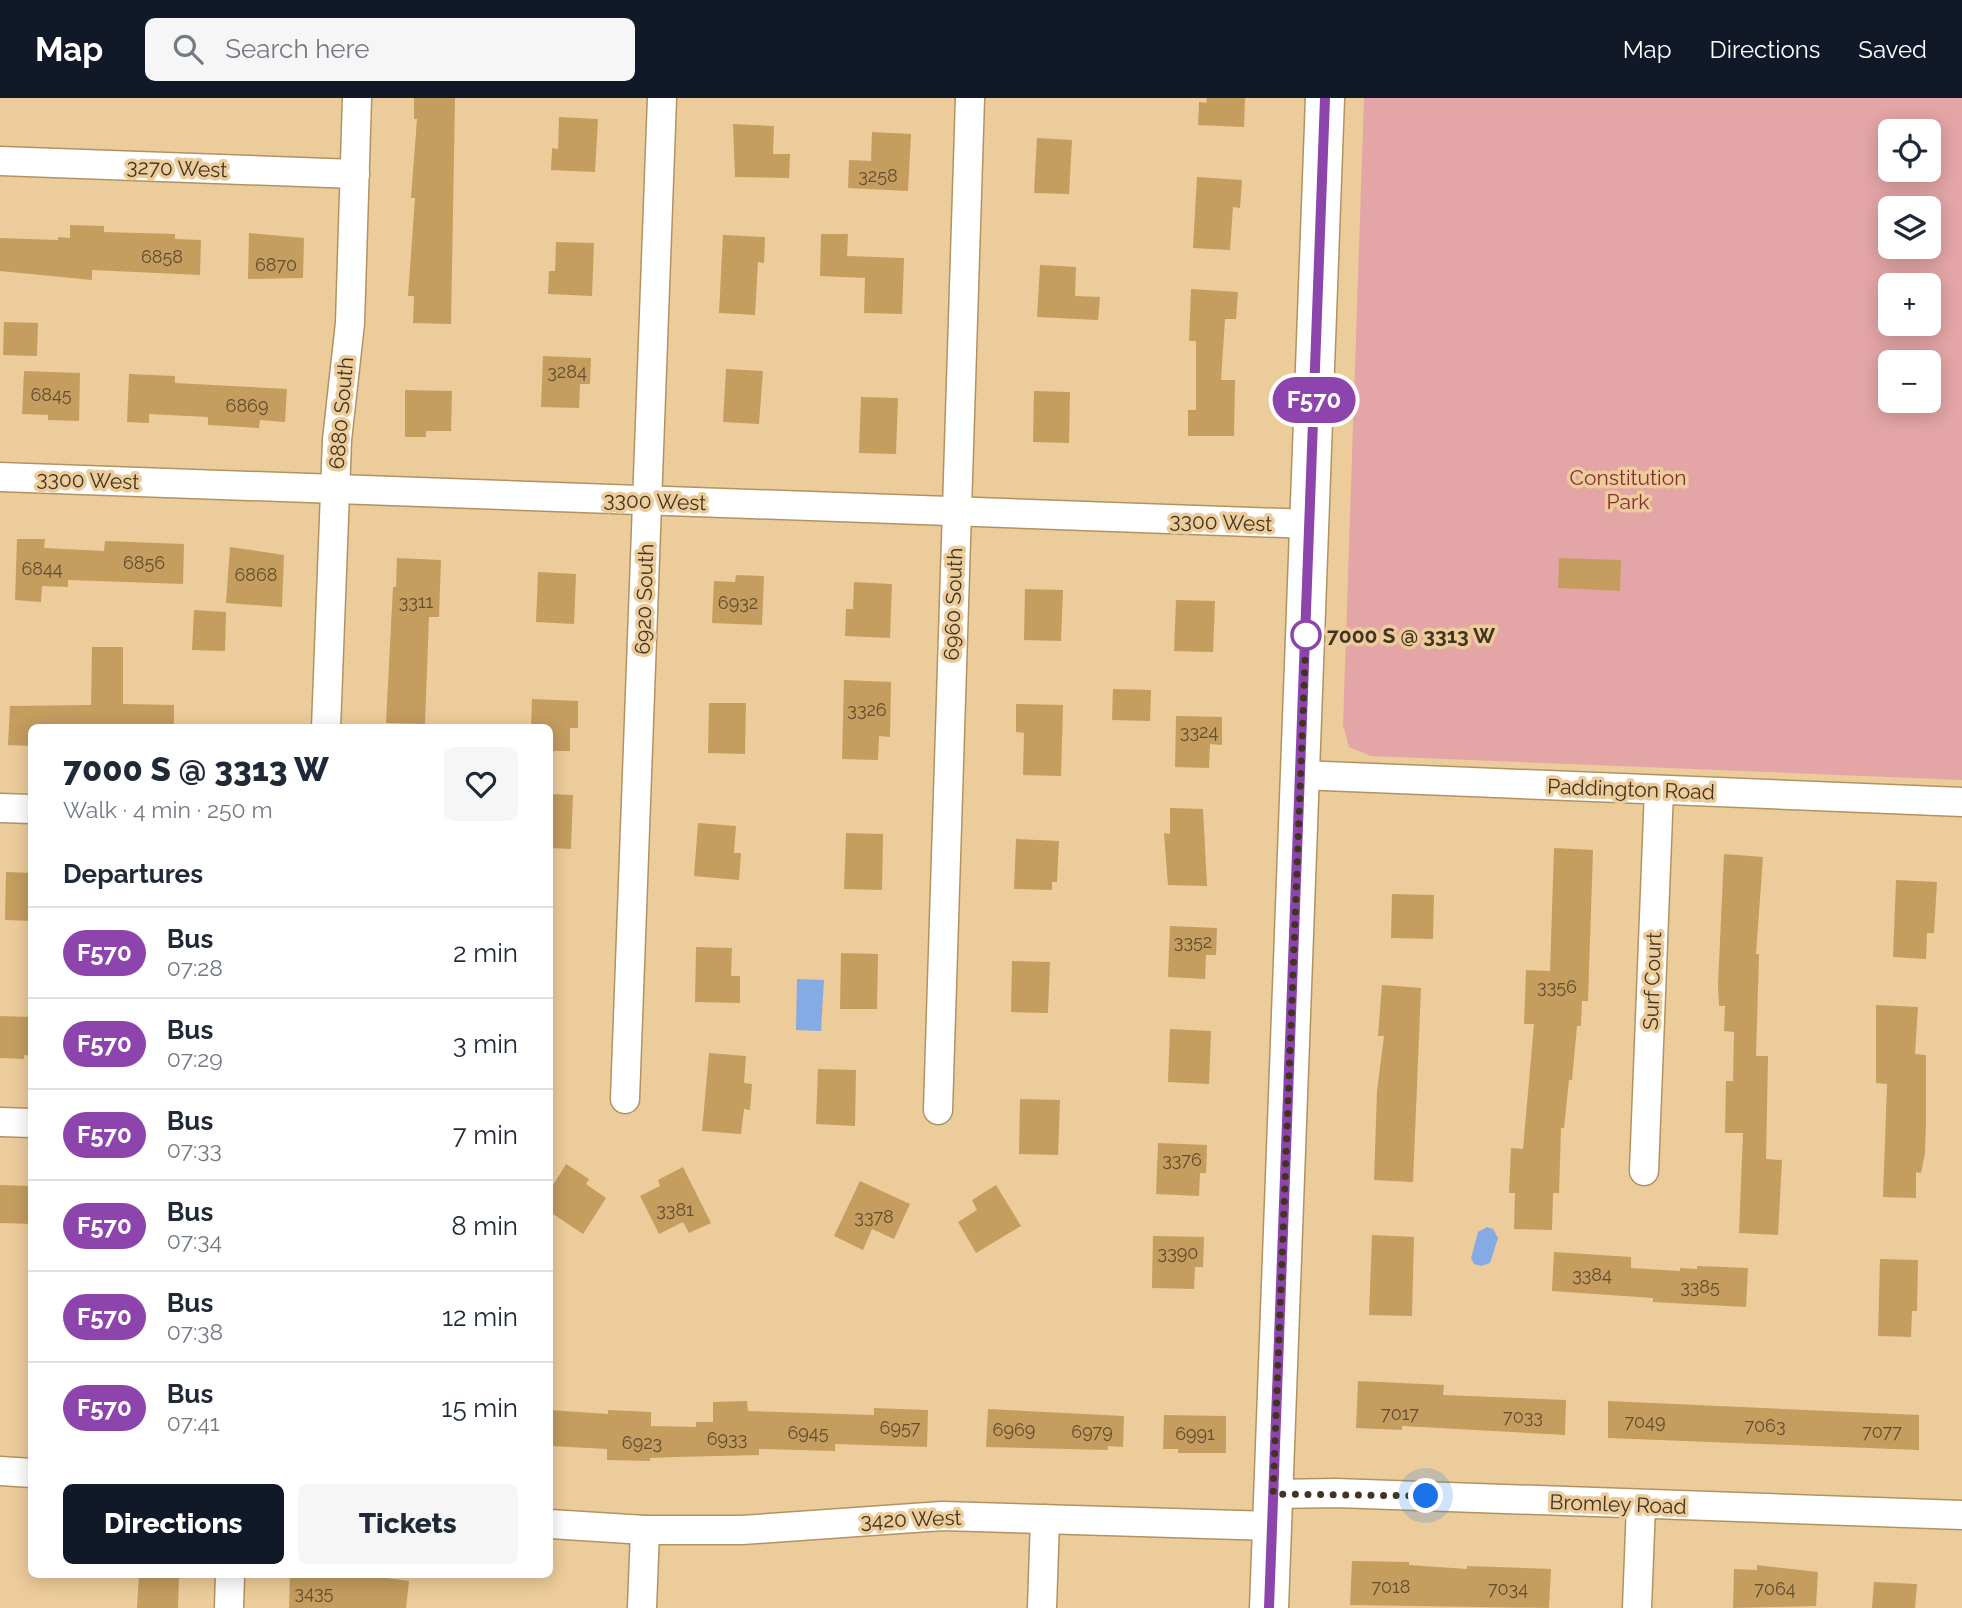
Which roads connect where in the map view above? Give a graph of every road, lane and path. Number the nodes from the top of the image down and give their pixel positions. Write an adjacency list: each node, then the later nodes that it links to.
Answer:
1 (357, 98): 6 (street, 6880 South)
2 (662, 98): 9 (street, 6920 South)
3 (970, 98): 10 (street, 6960 South)
4 (1325, 98): 11 (main road)
5 (0, 161): 6 (street, 3270 West)
6 (355, 174): 8 (street, 6880 South)
7 (0, 477): 8 (street, 3300 West)
8 (335, 489): 9 (street, 3300 West); 12 (street, 6880 South)
9 (648, 500): 10 (street, 3300 West); 18 (street, 6920 South)
10 (955, 514): 11 (street, 3300 West); 19 (street, 6960 South)
11 (1310, 524): 13 (main road)
12 (326, 724)
13 (1300, 775): 14 (street, Paddington Road); 26 (main road)
14 (1659, 790): 15 (street, Paddington Road); 22 (street, Surf Court)
15 (1962, 802)
16 (0, 808): 17 (street)
17 (28, 809)
18 (625, 1099)
19 (937, 1110)
20 (0, 1122): 21 (street)
21 (28, 1123)
22 (1644, 1171)
23 (0, 1471): 24 (street)
24 (28, 1473)
25 (1641, 1505): 26 (street, Bromley Road); 27 (street, Bromley Road); 36 (street)
26 (1273, 1510): 28 (street, 3420 West); 35 (main road)
27 (1962, 1515)
28 (1045, 1519): 30 (street, 3420 West); 34 (street)
29 (553, 1524): 30 (street, 3420 West)
30 (645, 1531): 33 (street)
31 (230, 1578): 32 (street)
32 (229, 1608)
33 (642, 1608)
34 (1042, 1608)
35 (1269, 1608)
36 (1637, 1608)

